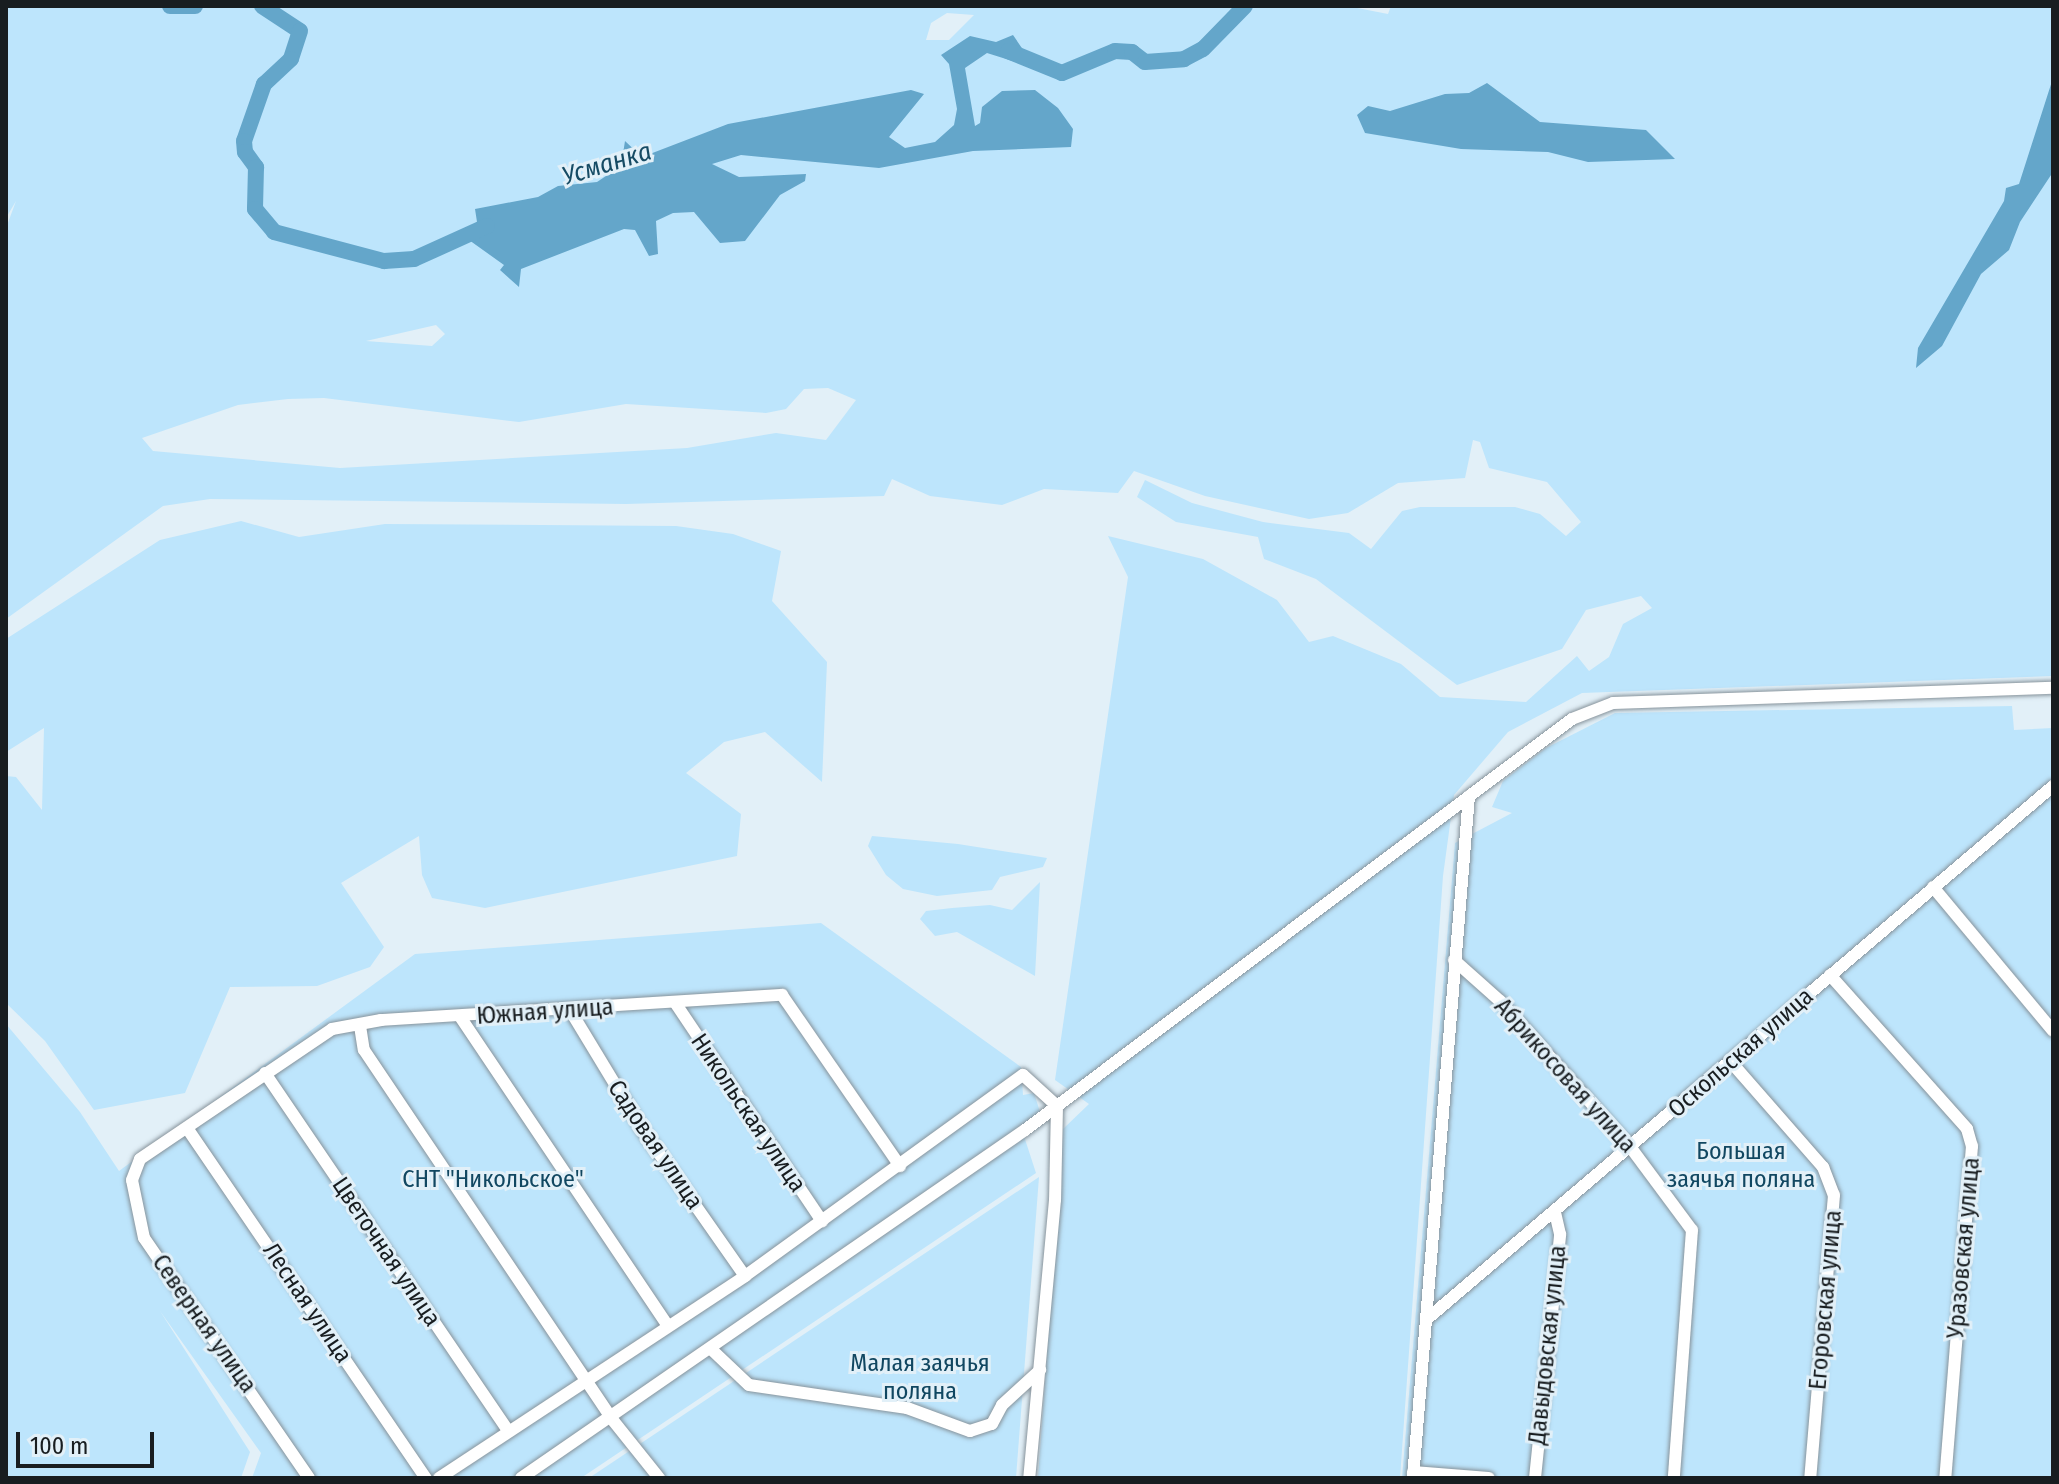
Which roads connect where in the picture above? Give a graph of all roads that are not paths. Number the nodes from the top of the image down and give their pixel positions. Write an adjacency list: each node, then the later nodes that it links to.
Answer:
1 (2053, 688): 3 (street)
2 (2053, 786): 4 (street, Оскольская улица)
3 (1469, 796): 5 (street); 14 (street)
4 (1933, 887): 6 (street, Оскольская улица); 11 (street)
5 (1454, 960): 16 (street, Абрикосовая улица); 22 (street)
6 (1830, 975): 12 (street, Оскольская улица); 40 (street, Уразовская улица)
7 (676, 1004): 8 (street, Южная улица); 18 (street, Южная улица); 20 (street, Никольская улица)
8 (570, 1010): 9 (street, Южная улица); 21 (street, Садовая улица)
9 (461, 1018): 10 (street, Южная улица); 23 (street)
10 (360, 1026): 13 (street, Южная улица); 26 (street)
11 (2053, 1031)
12 (1731, 1062): 16 (street, Оскольская улица); 39 (street, Егоровская улица)
13 (265, 1073): 15 (street, Южная улица); 28 (street, Цветочная улица)
14 (1057, 1106): 18 (street); 24 (street); 25 (street)
15 (187, 1128): 17 (street, Южная улица); 31 (street, Лесная улица)
16 (1631, 1148): 19 (street, Оскольская улица); 38 (street, Абрикосовая улица)
17 (140, 1159): 30 (street, Северная улица)
18 (900, 1166): 20 (street)
19 (1555, 1212): 22 (street, Оскольская улица); 37 (street, Давыдовская улица)
20 (822, 1221): 21 (street)
21 (745, 1276): 23 (street)
22 (1427, 1319): 29 (street)
23 (667, 1325): 26 (street)
24 (711, 1349): 25 (street); 27 (street)
25 (1040, 1370): 35 (street)
26 (588, 1379): 27 (street); 28 (street)
27 (611, 1418): 33 (street); 34 (street)
28 (508, 1431): 32 (street)
29 (1413, 1475): 36 (street)
30 (309, 1478)
31 (426, 1478)
32 (439, 1478)
33 (521, 1478)
34 (659, 1478)
35 (1029, 1478)
36 (1489, 1478)
37 (1535, 1478)
38 (1674, 1478)
39 (1810, 1478)
40 (1945, 1478)

